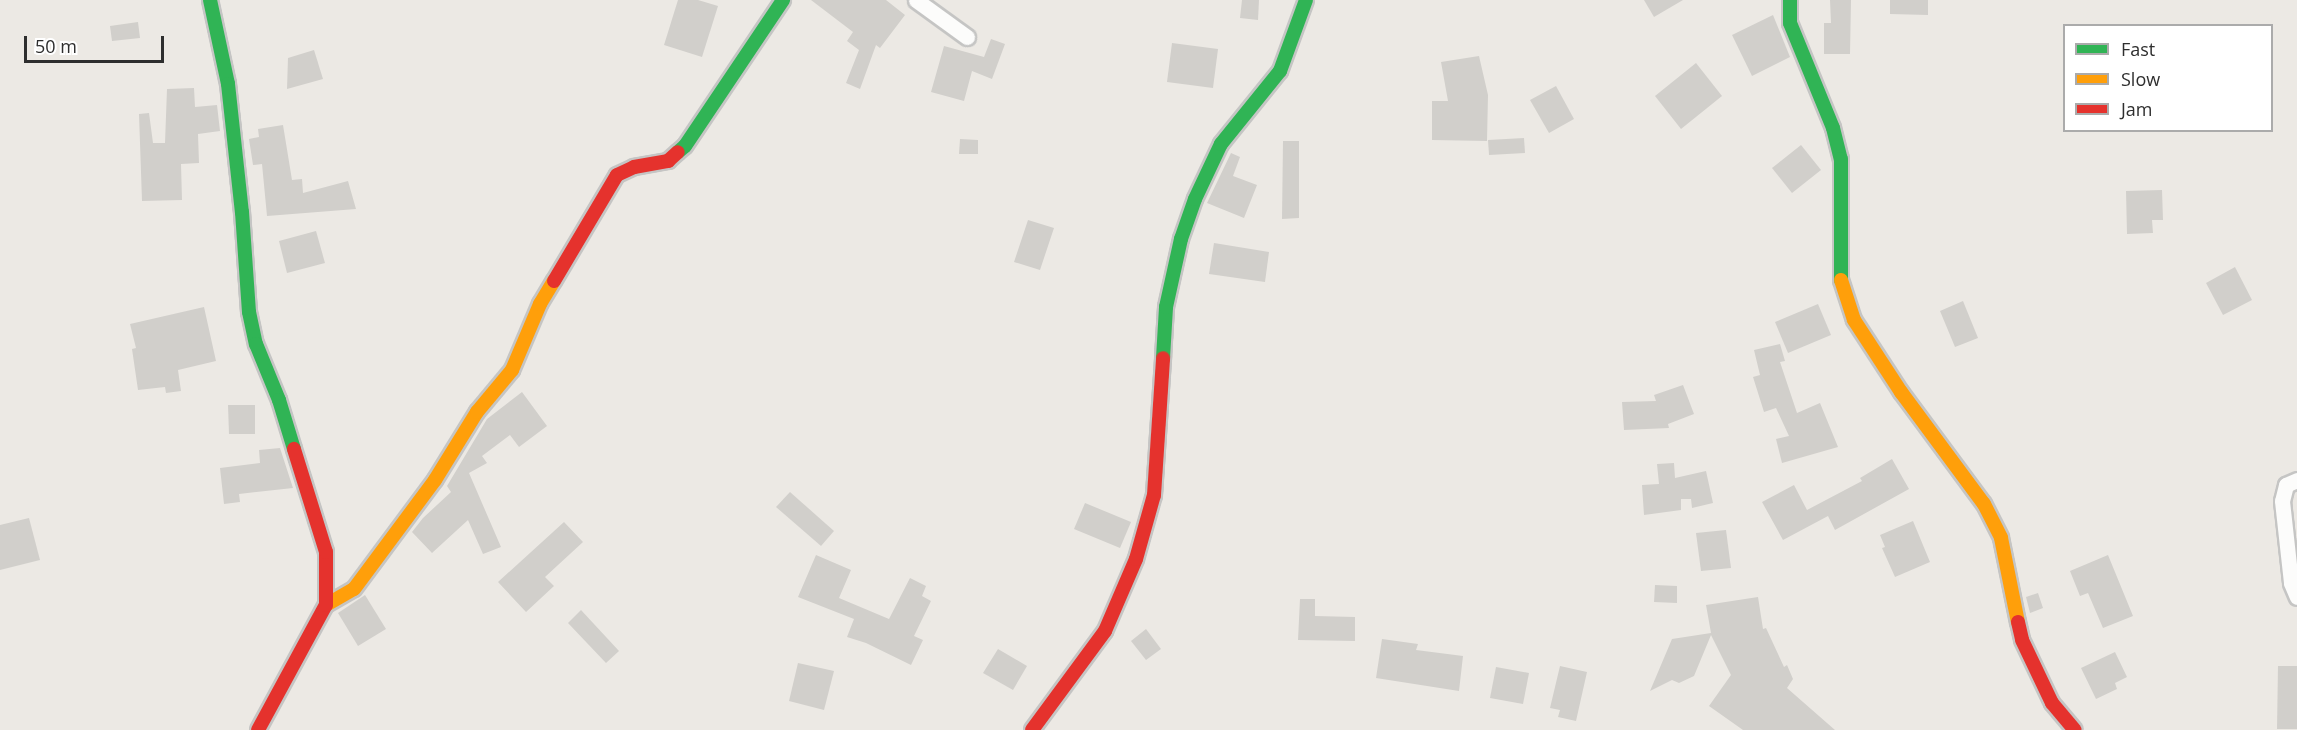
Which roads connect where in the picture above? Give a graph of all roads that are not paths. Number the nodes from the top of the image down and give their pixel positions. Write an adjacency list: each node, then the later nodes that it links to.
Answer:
1 (210, 0): 9 (street)
2 (783, 0): 9 (street)
3 (916, 0): 6 (street)
4 (1306, 0): 11 (street)
5 (1790, 0): 12 (street)
6 (967, 37)
7 (2297, 480): 8 (street)
8 (2297, 597)
9 (326, 605): 10 (street)
10 (258, 730)
11 (1032, 730)
12 (2075, 730)

